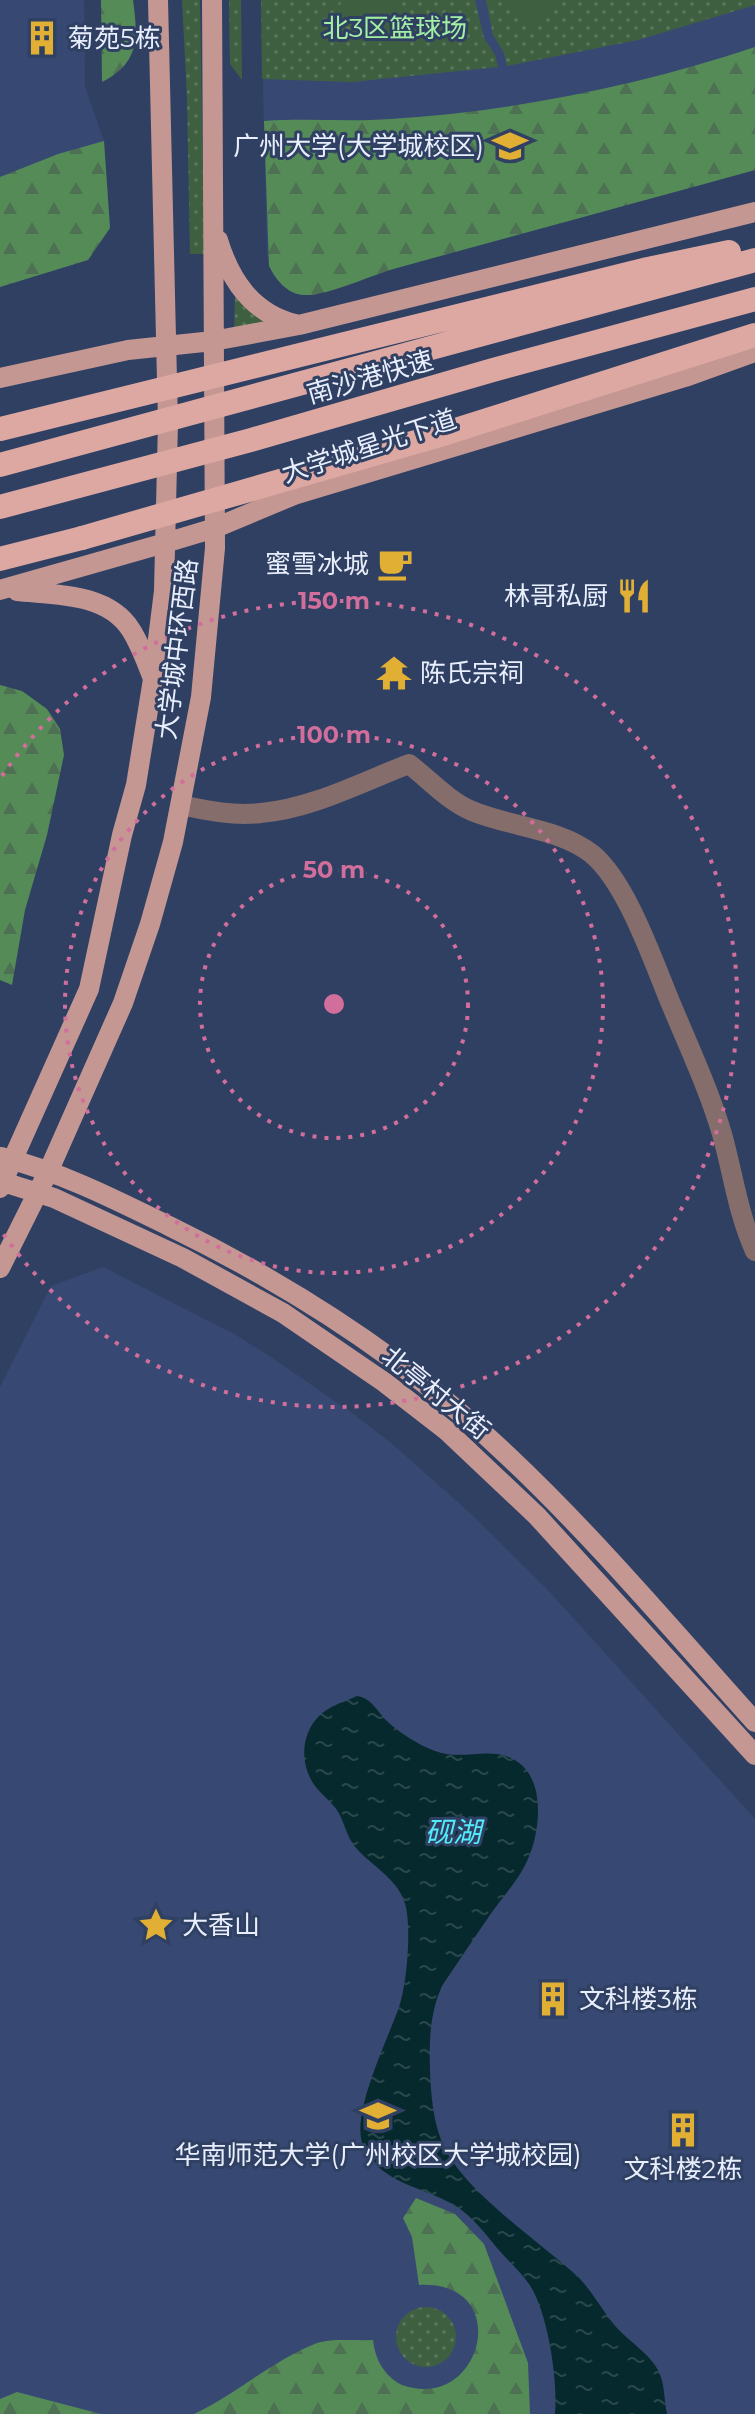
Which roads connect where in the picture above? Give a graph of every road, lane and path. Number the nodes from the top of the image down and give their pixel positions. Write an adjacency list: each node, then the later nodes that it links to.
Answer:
1 (158, 0): 11 (main road, 大学城中环西路)
2 (212, 0): 4 (main road, 大学城中环西路)
3 (755, 212): 8 (main road)
4 (212, 221): 8 (main road); 10 (main road, 大学城中环西路)
5 (755, 246): 14 (highway, bridge)
6 (755, 260): 15 (highway, 南沙港快速, bridge)
7 (755, 299): 16 (highway, 南沙港快速, bridge)
8 (299, 325): 10 (main road)
9 (755, 335): 19 (highway, bridge)
10 (213, 341): 11 (main road); 17 (main road, 大学城中环西路)
11 (168, 347): 13 (main road); 18 (main road, 大学城中环西路)
12 (755, 352): 17 (main road, 大学城星光下道)
13 (0, 378)
14 (0, 429)
15 (0, 465)
16 (0, 507)
17 (215, 528): 18 (main road, 大学城星光下道); 22 (main road, 大学城中环西路)
18 (165, 543): 20 (main road, 大学城星光下道); 21 (main road, 大学城中环西路)
19 (0, 559)
20 (2, 590): 21 (main road)
21 (153, 679): 23 (main road, 大学城中环西路)
22 (181, 805): 24 (main road, 大学城中环西路); 27 (street)
23 (7, 1158): 24 (main road, 北亭村大街); 25 (main road, 大学城中环西路)
24 (49, 1170): 26 (main road, 大学城中环西路); 29 (main road, 北亭村大街)
25 (1, 1183): 26 (main road, 北亭村大街)
26 (39, 1192): 28 (main road, 大学城中环西路); 30 (main road, 北亭村大街)
27 (755, 1251)
28 (0, 1268)
29 (755, 1722)
30 (755, 1755)

